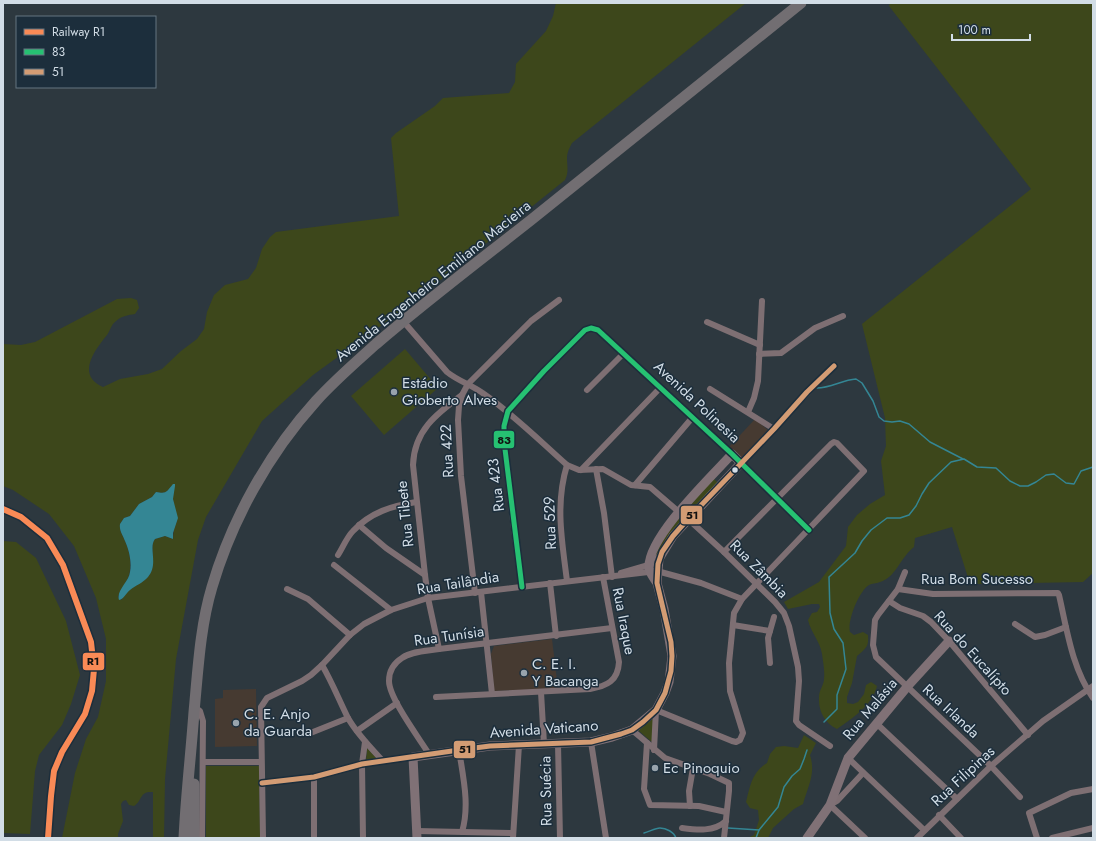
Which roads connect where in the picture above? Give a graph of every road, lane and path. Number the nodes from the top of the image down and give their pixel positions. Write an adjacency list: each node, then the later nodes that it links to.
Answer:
1 (801, 3): 5 (highway, Avenida Engenheiro Emiliano Macieira)
2 (559, 300): 11 (street, Rua 422)
3 (762, 301): 7 (street)
4 (843, 316): 9 (street)
5 (403, 321): 11 (street); 75 (highway, Avenida Engenheiro Emiliano Macieira)
6 (707, 322): 7 (street)
7 (760, 345): 9 (street)
8 (624, 354): 12 (street, Avenida Polinesia); 14 (street); 16 (street, Avenida Polinesia)
9 (759, 354): 17 (street)
10 (834, 366): 19 (street, Avenida Vaticano)
11 (468, 384): 15 (street, Rua 422); 16 (street)
12 (660, 388): 18 (street, Avenida Polinesia); 25 (street)
13 (710, 389): 17 (street)
14 (587, 390)
15 (462, 395): 29 (street, Rua Tibete); 48 (street, Rua 422)
16 (508, 411): 22 (street); 45 (street, Rua 423)
17 (748, 412): 19 (street)
18 (692, 418): 20 (street, Avenida Polinesia); 27 (street)
19 (774, 429): 21 (street, Avenida Vaticano)
20 (732, 454): 21 (street, Avenida Polinesia); 23 (street, Avenida Vaticano)
21 (741, 463): 26 (street, Avenida Vaticano); 28 (street, Avenida Polinesia)
22 (568, 465): 25 (street); 42 (street, Rua 529)
23 (720, 467): 26 (street); 30 (street, Avenida Vaticano)
24 (596, 469): 25 (street); 27 (street); 40 (street)
25 (581, 470)
26 (729, 475): 31 (street, Avenida Vaticano)
27 (635, 485): 30 (street)
28 (776, 498): 33 (street, Avenida Polinesia); 33 (street); 34 (street)
29 (416, 502): 32 (street); 39 (street, Rua Tibete)
30 (679, 512): 37 (street, Avenida Vaticano)
31 (688, 519): 34 (street, Rua Zâmbia); 37 (street, Avenida Vaticano)
32 (359, 525): 35 (street); 39 (street)
33 (809, 530): 44 (street)
34 (724, 552): 44 (street, Rua Zâmbia)
35 (338, 555)
36 (334, 565): 52 (street)
37 (653, 568): 40 (street, Rua Tailândia); 50 (street); 76 (street, Avenida Vaticano)
38 (905, 572): 47 (street, Rua Bom Sucesso)
39 (425, 576): 49 (street, Rua Tibete)
40 (612, 577): 41 (street, Rua Tailândia)
41 (603, 578): 42 (street, Rua Tailândia); 57 (street, Rua Iraque)
42 (567, 581): 43 (street, Rua Tailândia)
43 (550, 583): 45 (street, Rua Tailândia); 60 (street)
44 (756, 585): 50 (street); 89 (street, Rua Zâmbia)
45 (522, 587): 48 (street, Rua Tailândia)
46 (287, 589): 59 (street)
47 (898, 590): 51 (street, Rua Bom Sucesso); 56 (street, Rua Bom Sucesso)
48 (478, 592): 49 (street, Rua Tailândia); 62 (street, Rua 422)
49 (428, 598): 52 (street, Rua Tailândia); 63 (street, Rua Tibete)
50 (742, 599): 55 (street)
51 (889, 601): 61 (street, Rua do Eucalípto); 64 (street, Rua Bom Sucesso)
52 (391, 610): 59 (street, Rua Tailândia)
53 (774, 618): 58 (street)
54 (1015, 624): 56 (street)
55 (733, 625): 58 (street); 76 (street)
56 (1066, 627): 69 (street)
57 (612, 628): 60 (street, Rua Tunísia); 70 (street, Rua Iraque)
58 (770, 631): 65 (street)
59 (350, 635): 66 (street, Rua Tailândia)
60 (556, 636): 62 (street, Rua Tunísia)
61 (949, 641): 68 (street, Rua Malásia); 82 (street, Rua do Eucalípto)
62 (487, 644): 63 (street, Rua Tunísia); 71 (street, Rua 422)
63 (439, 649): 74 (street, Rua Tunísia)
64 (876, 657): 68 (street, Rua Irlanda)
65 (770, 663)
66 (322, 665): 77 (street); 97 (street, Rua Tailândia)
67 (1093, 686): 69 (street, Rua Filipinas)
68 (907, 687): 78 (street, Rua Malásia); 99 (street, Rua Irlanda)
69 (1087, 689): 73 (street); 82 (street, Rua Filipinas)
70 (541, 692): 71 (street, Rua Iraque); 86 (street)
71 (492, 694): 72 (street, Rua Iraque)
72 (436, 697)
73 (1093, 698)
74 (397, 703): 80 (street); 92 (street, Rua Tunísia)
75 (194, 710): 96 (street); 118 (highway); 119 (highway)
76 (656, 710): 79 (street, Avenida Vaticano); 91 (street)
77 (348, 718): 80 (street); 81 (street)
78 (876, 723): 94 (street, Rua Malásia); 106 (street)
79 (632, 730): 84 (street, Avenida Vaticano); 85 (street)
80 (357, 731): 83 (street)
81 (308, 734)
82 (1028, 735): 99 (street, Rua Filipinas)
83 (365, 742): 95 (street); 98 (street)
84 (591, 742): 87 (street, Avenida Vaticano); 125 (street)
85 (647, 743): 91 (street); 108 (street)
86 (544, 744): 87 (street, Avenida Vaticano); 88 (street, Avenida Vaticano)
87 (558, 744): 124 (street, Rua Suécia)
88 (519, 745): 90 (street, Avenida Vaticano); 117 (street)
89 (830, 746)
90 (459, 750): 92 (street, Avenida Vaticano); 115 (street)
91 (654, 750): 100 (street)
92 (429, 754): 93 (street, Avenida Vaticano)
93 (413, 756): 95 (street, Avenida Vaticano); 116 (street)
94 (848, 758): 101 (street); 107 (street, Rua Malásia)
95 (383, 761): 98 (street, Avenida Vaticano)
96 (203, 762): 97 (street); 120 (street)
97 (261, 762): 103 (street)
98 (362, 764): 102 (street, Avenida Vaticano); 123 (street)
99 (992, 766): 105 (street, Rua Irlanda); 106 (street, Rua Filipinas)
100 (693, 768): 108 (street); 109 (street)
101 (863, 773): 107 (street); 114 (street)
102 (314, 777): 103 (street, Avenida Vaticano); 122 (street)
103 (262, 783): 121 (street)
104 (1093, 789): 131 (street)
105 (1020, 797)
106 (957, 799): 110 (street, Rua Filipinas)
107 (830, 805): 127 (street, Rua Malásia); 128 (street)
108 (690, 806): 109 (street)
109 (726, 812): 111 (street)
110 (939, 816): 114 (street, Rua Filipinas); 130 (street)
111 (726, 821): 112 (street); 126 (street)
112 (682, 828)
113 (1093, 828): 132 (street)
114 (924, 830): 129 (street, Rua Filipinas)
115 (462, 832): 116 (street); 117 (street)
116 (417, 835)
117 (513, 836)
118 (184, 838)
119 (194, 838)
120 (202, 838)
121 (263, 838)
122 (314, 838)
123 (363, 838)
124 (560, 838)
125 (606, 838)
126 (724, 838)
127 (807, 838)
128 (865, 838)
129 (917, 838)
130 (961, 838)
131 (1037, 838)
132 (1052, 838)

